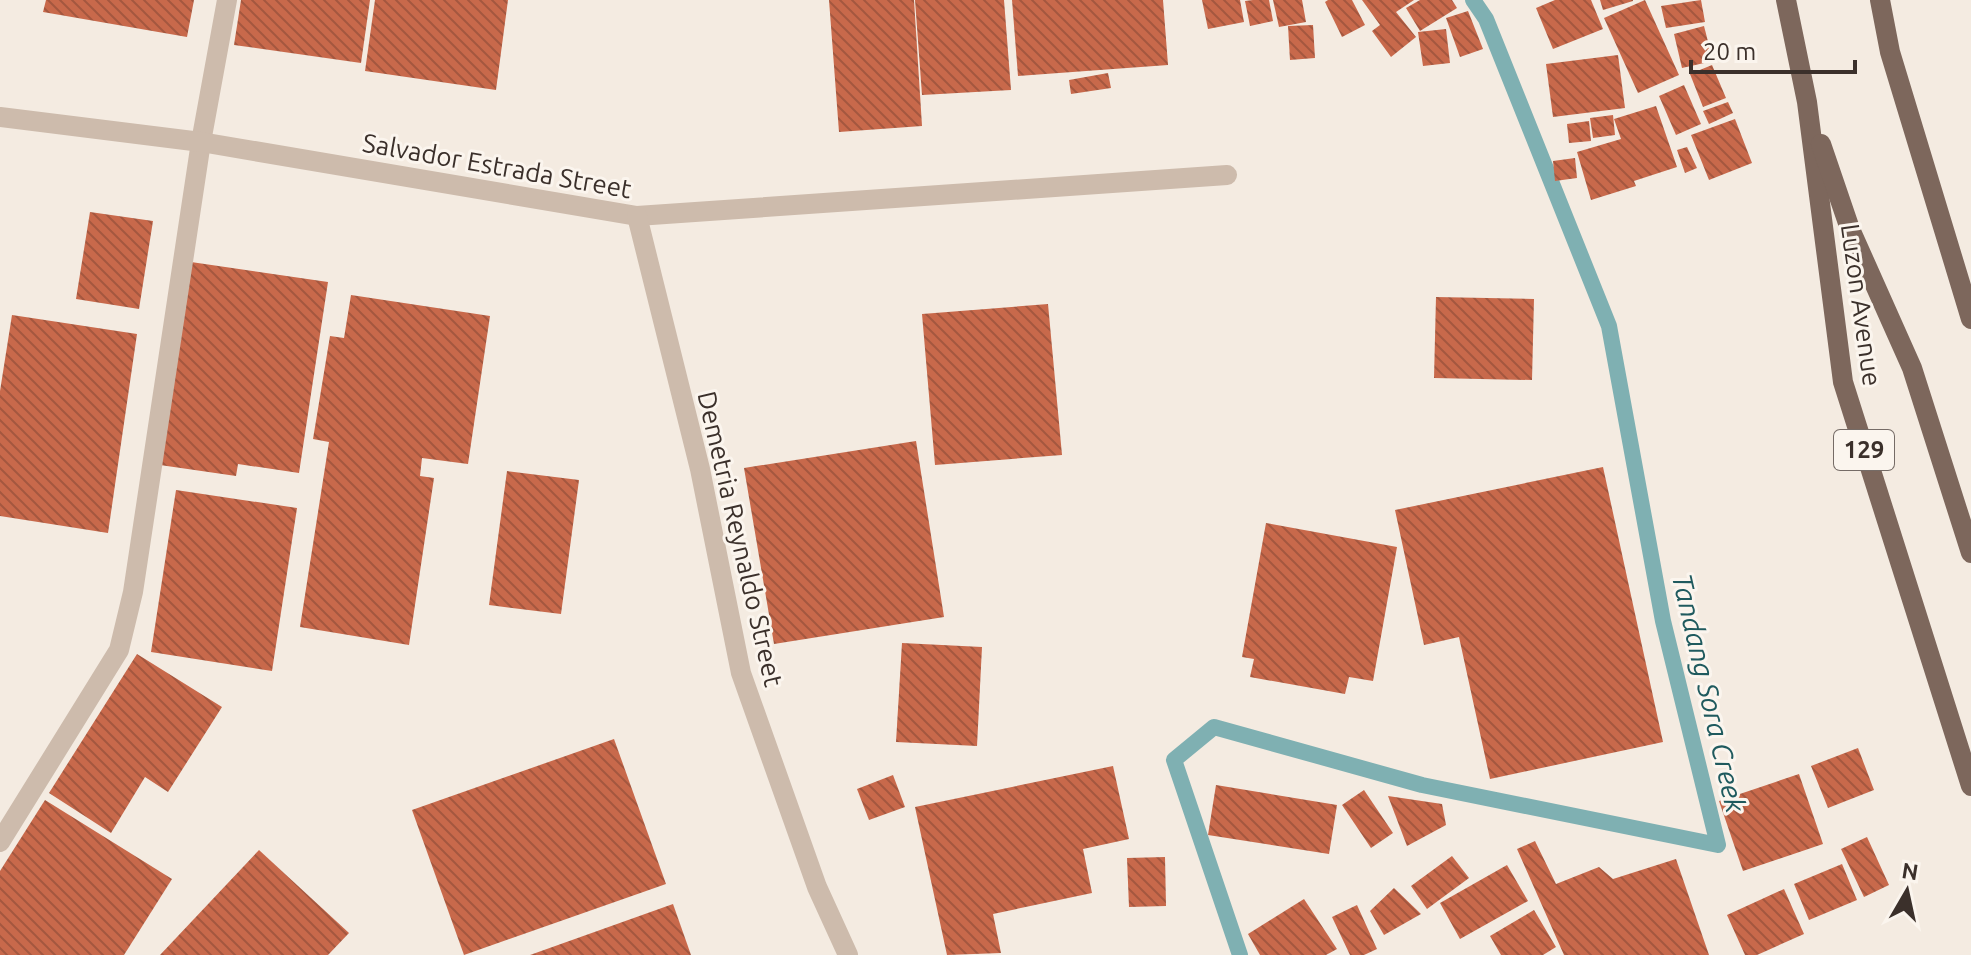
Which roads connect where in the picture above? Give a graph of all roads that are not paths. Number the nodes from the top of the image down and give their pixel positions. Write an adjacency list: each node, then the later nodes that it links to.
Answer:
1 (227, 0): 6 (street)
2 (1786, 0): 4 (main road, Luzon Avenue / 129)
3 (1880, 0): 9 (main road)
4 (1807, 102): 10 (main road, Luzon Avenue / 129); 11 (main road, Luzon Avenue / 129)
5 (0, 117): 6 (street, Salvador Estrada Street)
6 (201, 142): 8 (street, Salvador Estrada Street); 12 (street)
7 (1227, 175): 8 (street, Salvador Estrada Street)
8 (637, 216): 13 (street, Demetria Reynaldo Street)
9 (1971, 319)
10 (1971, 553)
11 (1971, 786)
12 (0, 842)
13 (848, 955)

